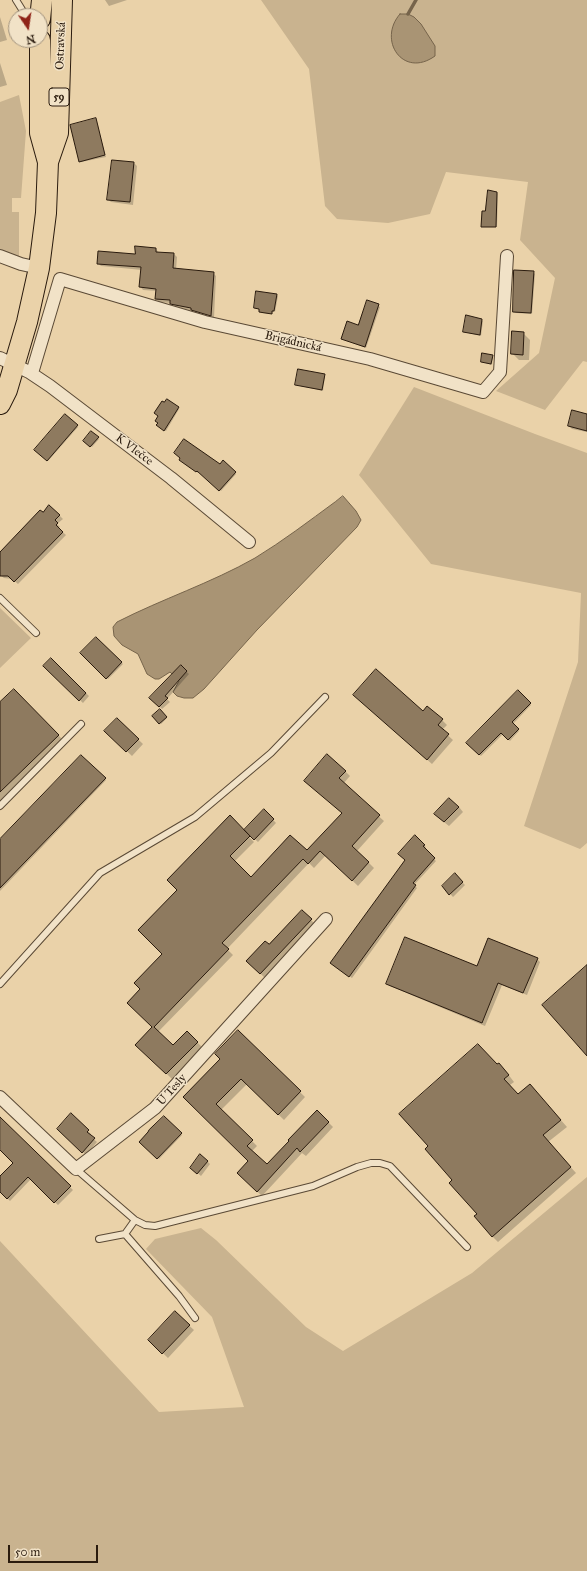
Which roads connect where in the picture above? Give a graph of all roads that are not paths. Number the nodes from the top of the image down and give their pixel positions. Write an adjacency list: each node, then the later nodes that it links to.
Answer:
1 (62, 0): 3 (main road, Ostravská / 59)
2 (40, 48): 3 (main road, Ostravská / 59)
3 (48, 162): 6 (main road, Ostravská / 59)
4 (0, 256): 6 (street)
5 (507, 256): 7 (street, Brigádnická)
6 (39, 268): 7 (main road, Ostravská / 59)
7 (16, 365): 8 (main road, Ostravská / 59); 9 (street, K Vlečce)
8 (0, 404)
9 (249, 542)
10 (0, 598): 11 (lane)
11 (36, 633)
12 (325, 697): 16 (lane)
13 (81, 724): 14 (lane)
14 (0, 806)
15 (326, 919): 18 (street, U Tesly)
16 (0, 984)
17 (0, 1096): 18 (street)
18 (76, 1169): 19 (lane)
19 (134, 1220): 20 (lane); 22 (lane)
20 (125, 1234): 21 (lane); 23 (lane)
21 (99, 1239)
22 (467, 1247)
23 (195, 1318)

